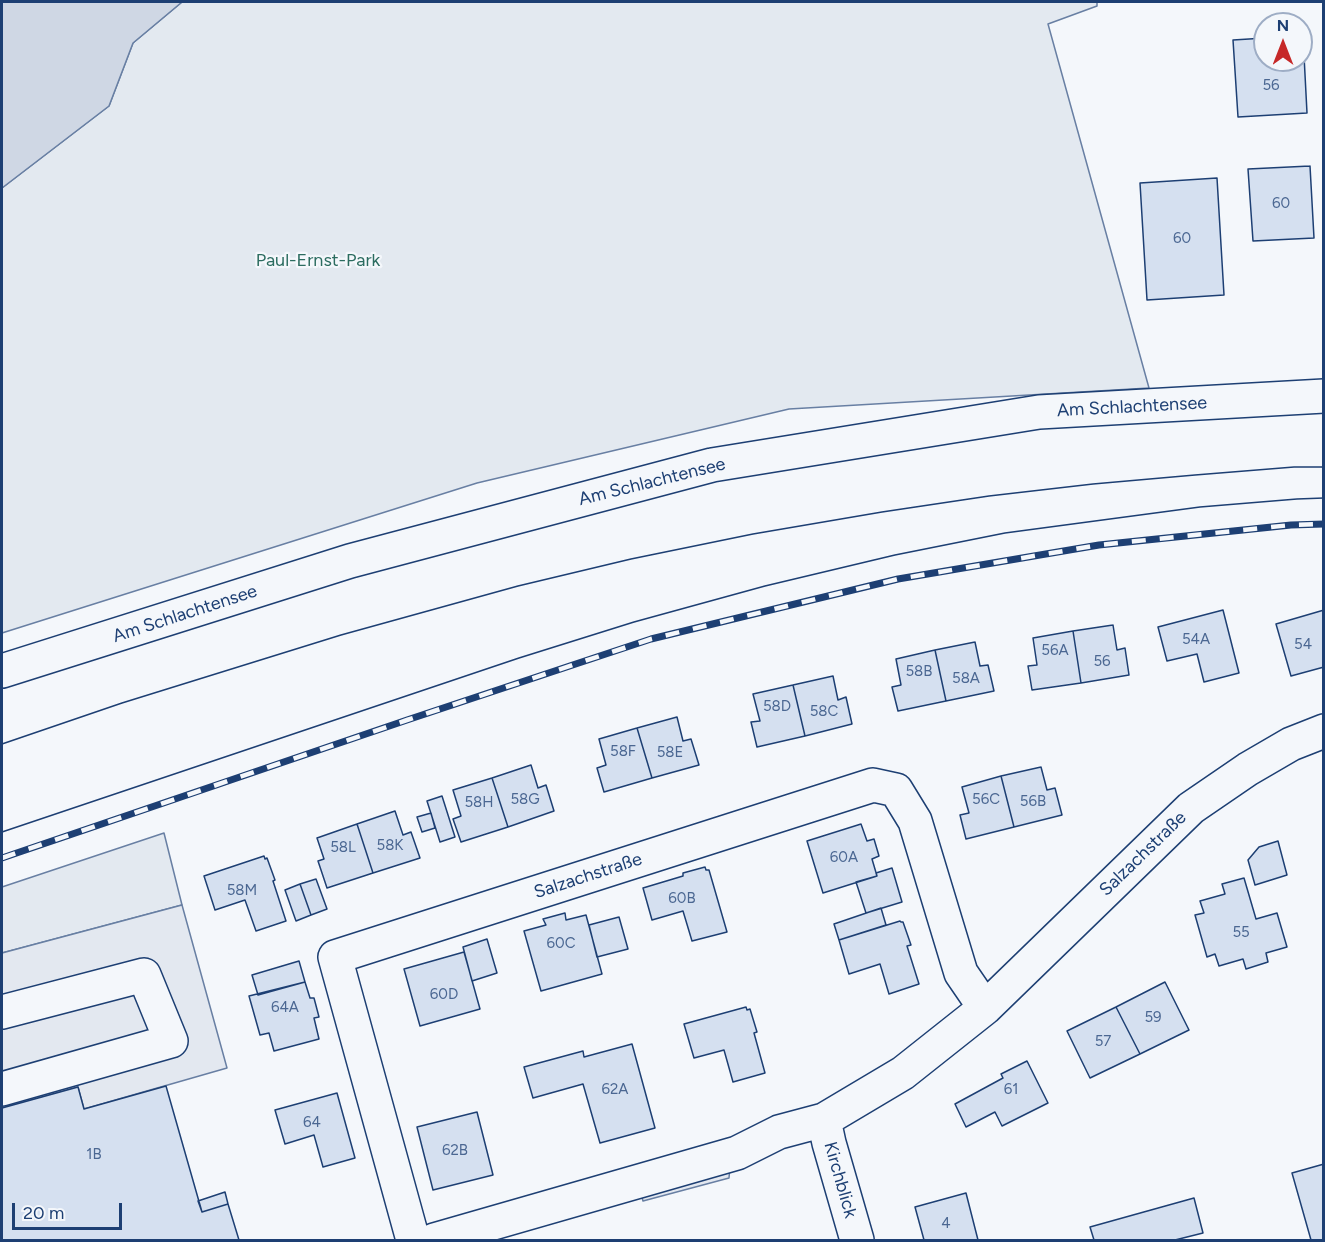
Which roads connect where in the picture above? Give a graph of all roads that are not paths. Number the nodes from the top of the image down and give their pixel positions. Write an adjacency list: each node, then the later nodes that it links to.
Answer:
1 (1323, 396): 2 (street, Am Schlachtensee)
2 (2, 671)
3 (1323, 731): 4 (street, Salzachstraße)
4 (985, 1008): 7 (street, Salzachstraße); 8 (street, Salzachstraße)
5 (2, 1012): 6 (street)
6 (2, 1089)
7 (824, 1119): 9 (street, Salzachstraße); 10 (street, Kirchblick)
8 (413, 1240)
9 (434, 1240)
10 (857, 1240)

